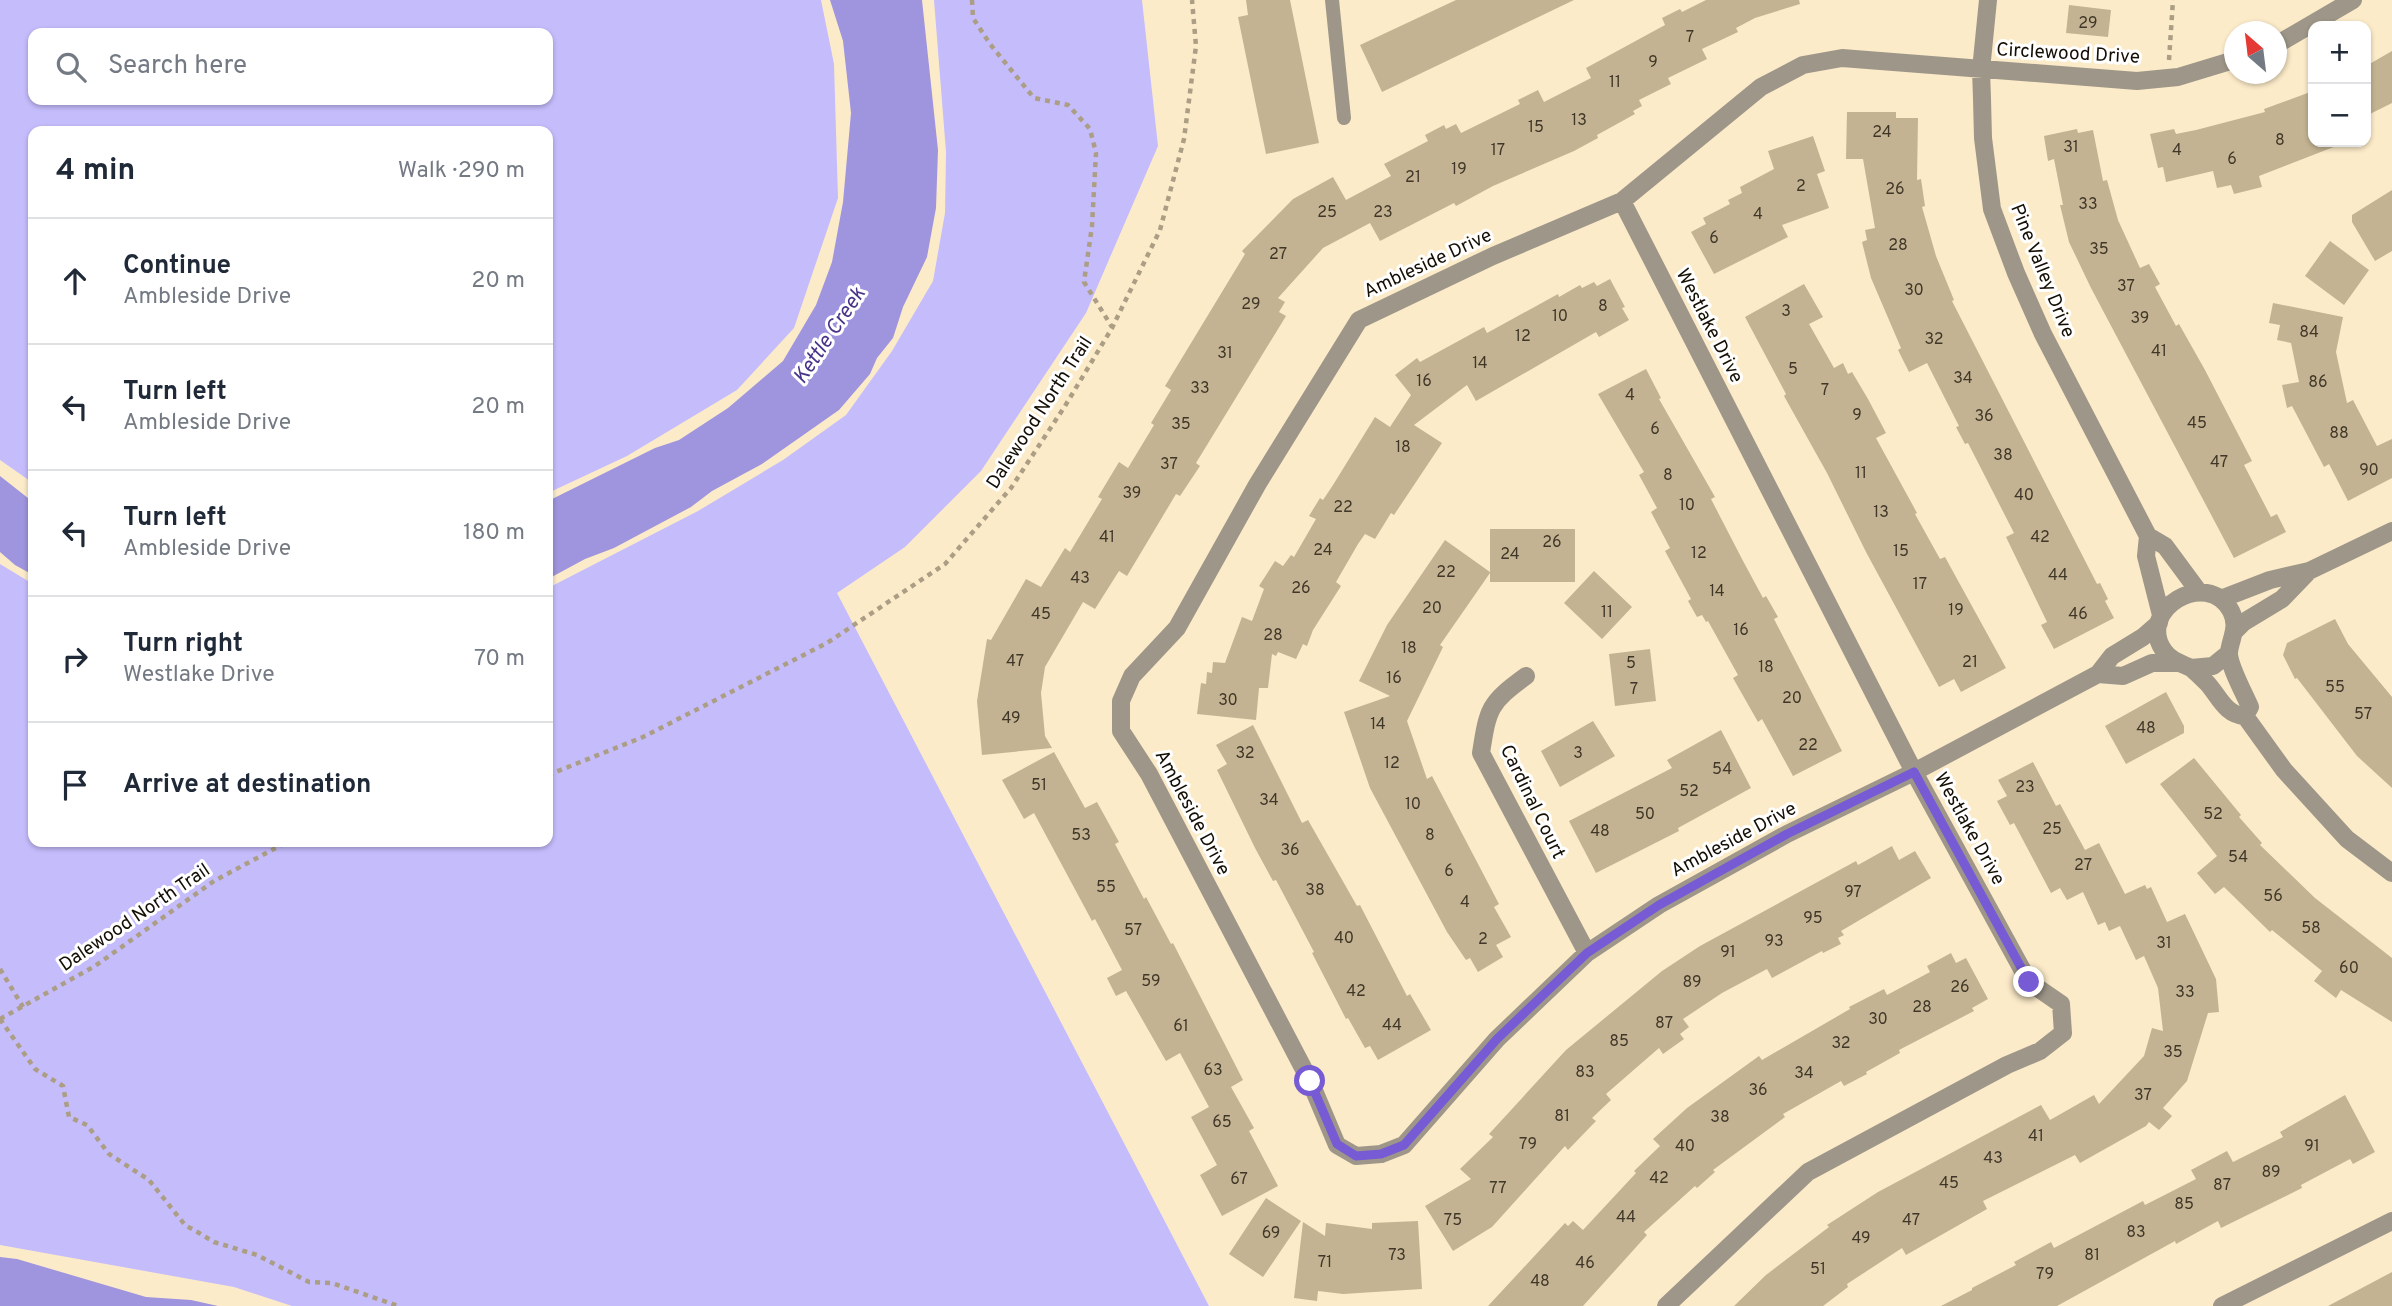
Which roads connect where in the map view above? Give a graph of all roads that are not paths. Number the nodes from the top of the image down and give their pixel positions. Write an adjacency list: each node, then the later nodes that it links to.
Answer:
1 (1333, 0): 7 (lane)
2 (1988, 0): 6 (street, Pine Valley Drive)
3 (2353, 0): 4 (street)
4 (2287, 39)
5 (2224, 63): 6 (street, Circlewood Drive)
6 (1981, 70): 8 (street, Ambleside Drive); 10 (street, Pine Valley Drive)
7 (1343, 118)
8 (1622, 201): 21 (street, Westlake Drive); 23 (street, Ambleside Drive)
9 (2392, 531): 11 (street)
10 (2147, 537): 12 (street, Pine Valley Drive); 14 (street, Pine Valley Drive)
11 (2309, 572): 13 (street); 15 (street)
12 (2199, 592): 13 (street); 14 (street)
13 (2221, 599): 15 (street)
14 (2160, 619): 17 (street, Pine Valley Drive); 18 (street, Ambleside Drive)
15 (2235, 631): 16 (street)
16 (2229, 653): 17 (street); 20 (street, Pine Valley Drive)
17 (2185, 666): 18 (street, Ambleside Drive); 20 (street, Pine Valley Drive)
18 (2098, 674): 21 (street, Ambleside Drive)
19 (1526, 676): 23 (street, Cardinal Court)
20 (2245, 716): 22 (street, Pine Valley Drive)
21 (1914, 772): 23 (street, Ambleside Drive); 25 (street, Westlake Drive)
22 (2392, 873)
23 (1587, 953)
24 (2392, 1221): 26 (street)
25 (1666, 1306)
26 (2222, 1306)

